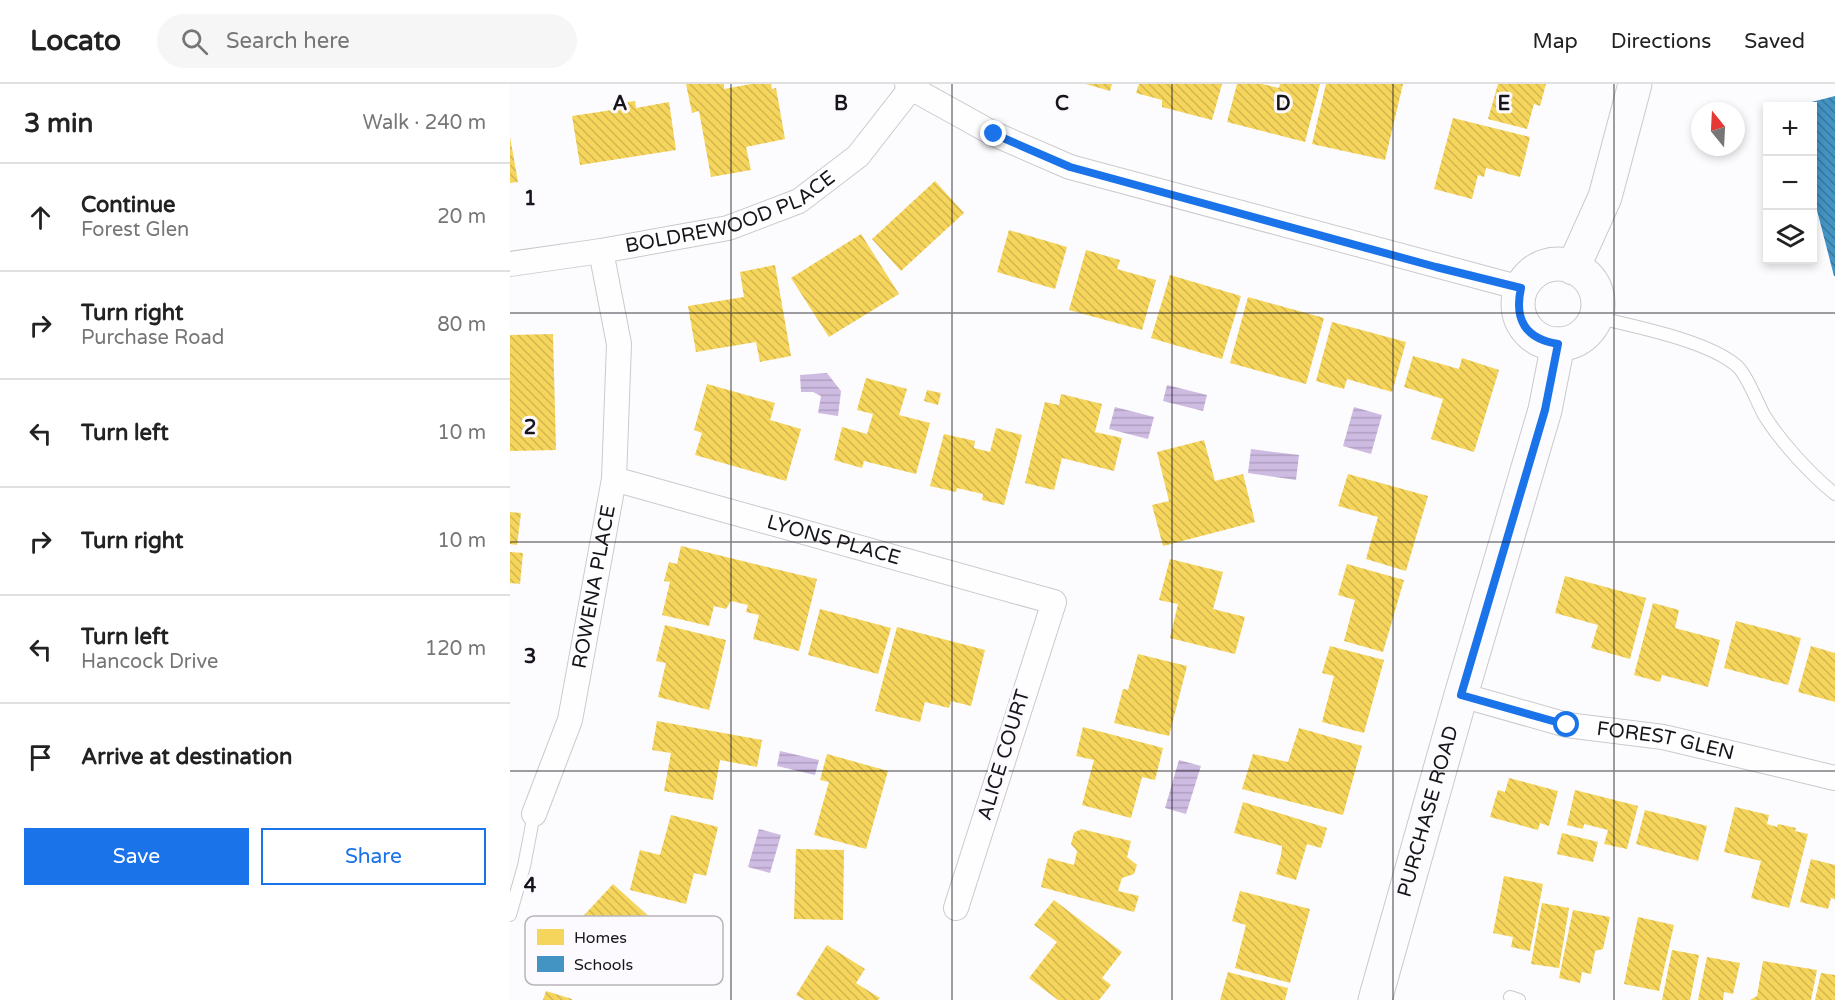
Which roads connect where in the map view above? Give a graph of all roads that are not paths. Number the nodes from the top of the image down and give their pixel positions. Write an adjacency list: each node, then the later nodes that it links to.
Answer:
1 (1635, 84): 5 (main road)
2 (909, 86): 3 (street, BOLDREWOOD PLACE); 6 (street)
3 (601, 251): 4 (street, BOLDREWOOD PLACE); 9 (street, ROWENA PLACE)
4 (510, 264)
5 (1573, 268): 6 (main road); 7 (main road)
6 (1521, 288): 8 (main road)
7 (1595, 317): 8 (main road); 10 (lane)
8 (1558, 344): 12 (main road, PURCHASE ROAD)
9 (614, 479): 11 (street, LYONS PLACE); 14 (street, ROWENA PLACE)
10 (1835, 494)
11 (1054, 602): 15 (street, ALICE COURT)
12 (1461, 695): 13 (street, FOREST GLEN); 17 (main road, PURCHASE ROAD)
13 (1835, 778)
14 (534, 814): 16 (lane, ROWENA PLACE)
15 (956, 908)
16 (510, 915)
17 (1375, 1000)

